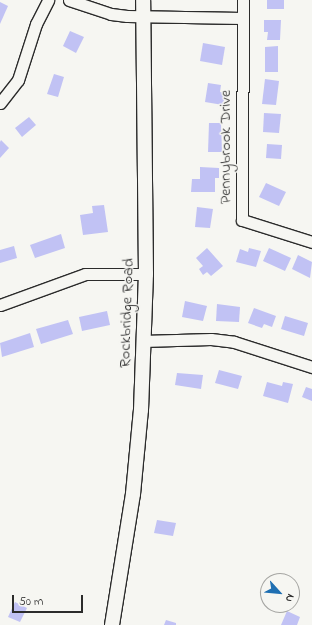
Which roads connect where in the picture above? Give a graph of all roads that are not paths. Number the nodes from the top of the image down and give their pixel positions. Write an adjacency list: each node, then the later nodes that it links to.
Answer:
1 (48, 0): 7 (street)
2 (69, 0): 5 (street)
3 (143, 0): 5 (main road, Rockbridge Road)
4 (243, 0): 6 (street, Pennybrook Drive)
5 (143, 17): 6 (street); 9 (main road, Rockbridge Road)
6 (242, 18): 8 (street, Pennybrook Drive)
7 (0, 103)
8 (312, 242)
9 (146, 274): 10 (street); 11 (main road, Rockbridge Road)
10 (0, 305)
11 (142, 340): 12 (street); 13 (main road, Rockbridge Road)
12 (312, 367)
13 (112, 625)

